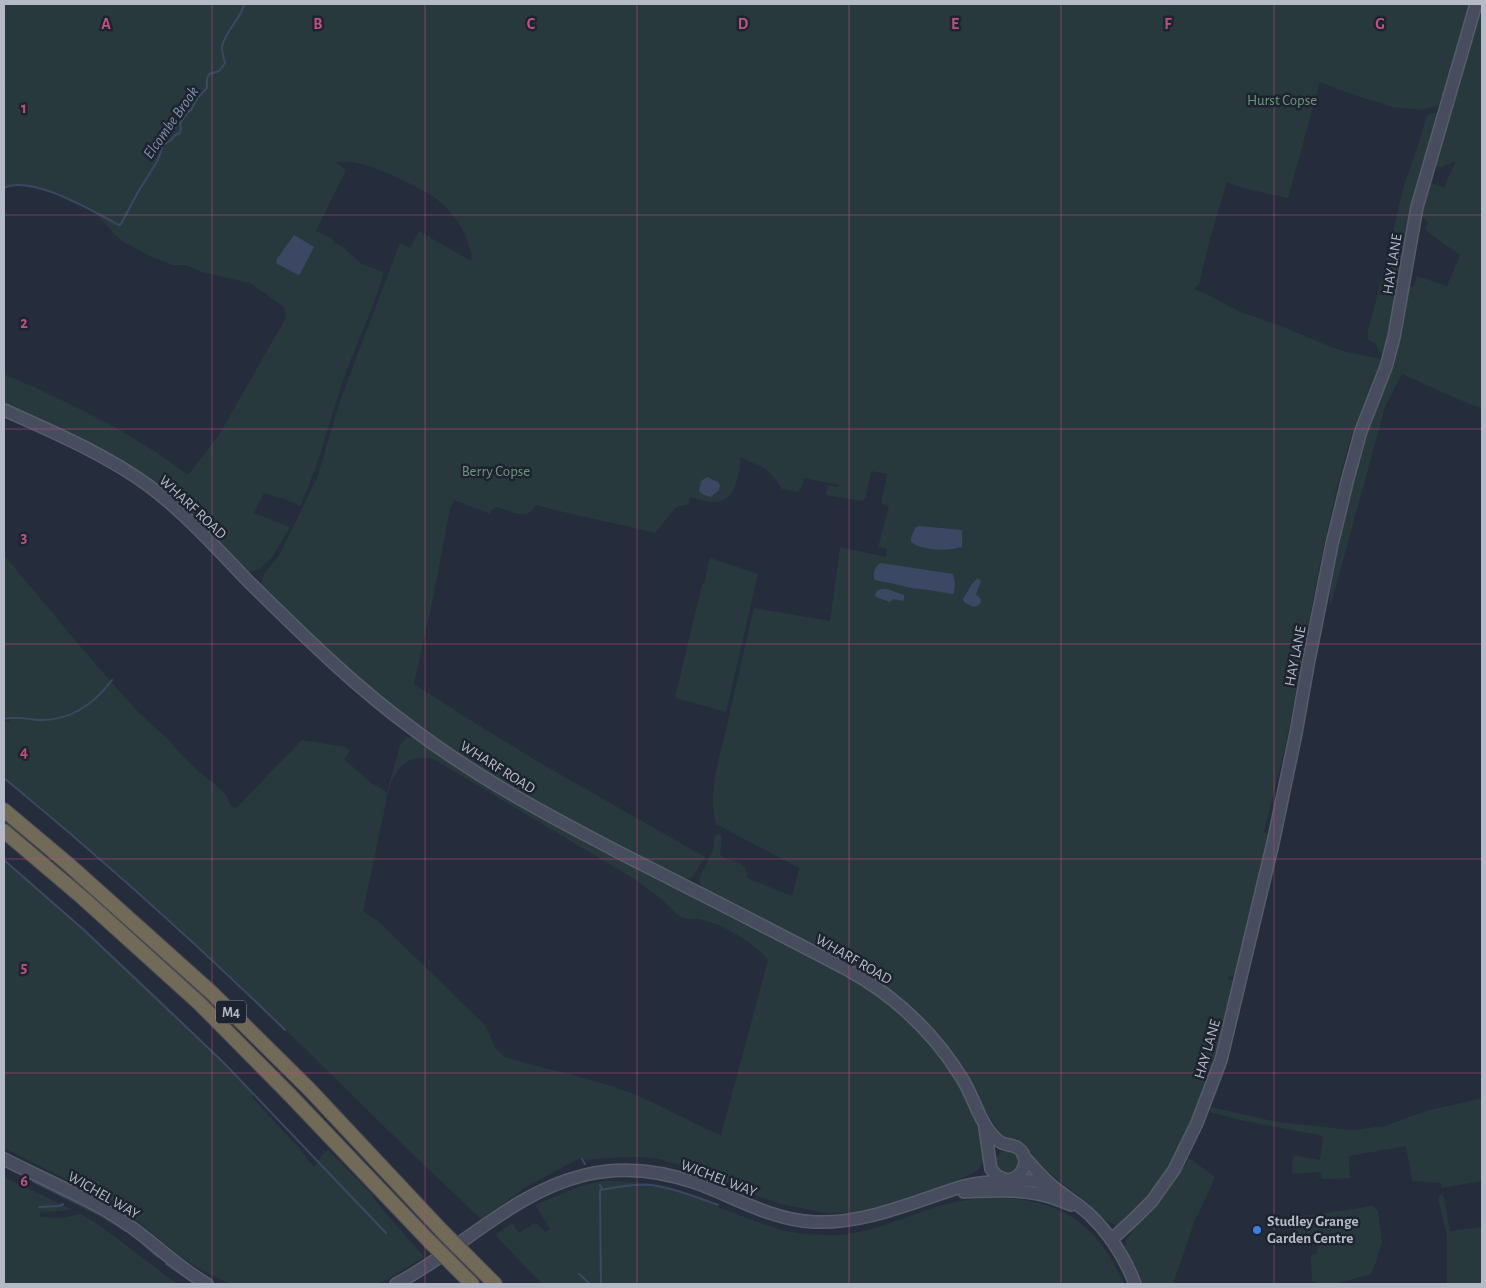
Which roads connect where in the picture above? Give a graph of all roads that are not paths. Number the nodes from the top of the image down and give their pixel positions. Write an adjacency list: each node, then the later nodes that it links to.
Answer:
1 (1476, 4): 15 (street, HAY LANE)
2 (4, 410): 5 (street, WHARF ROAD)
3 (4, 810): 19 (highway, M4, bridge)
4 (4, 831): 18 (highway, M4, bridge)
5 (985, 1124): 6 (street, WHARF ROAD); 9 (street, WHARF ROAD)
6 (1005, 1145): 7 (street, WHARF ROAD); 9 (street)
7 (1022, 1154): 10 (street); 12 (street, WHARF ROAD)
8 (4, 1159): 16 (street, WICHEL WAY)
9 (990, 1160): 10 (street); 11 (street, WICHEL WAY)
10 (1008, 1180): 11 (street, WICHEL WAY); 12 (street, WHARF ROAD)
11 (966, 1186): 13 (street, WICHEL WAY)
12 (1055, 1188): 14 (street, WHARF ROAD)
13 (945, 1193): 14 (street); 17 (street, WICHEL WAY)
14 (1084, 1210): 15 (street, WHARF ROAD)
15 (1111, 1240): 20 (street)
16 (207, 1284)
17 (396, 1284)
18 (472, 1284)
19 (495, 1284)
20 (1134, 1284)

